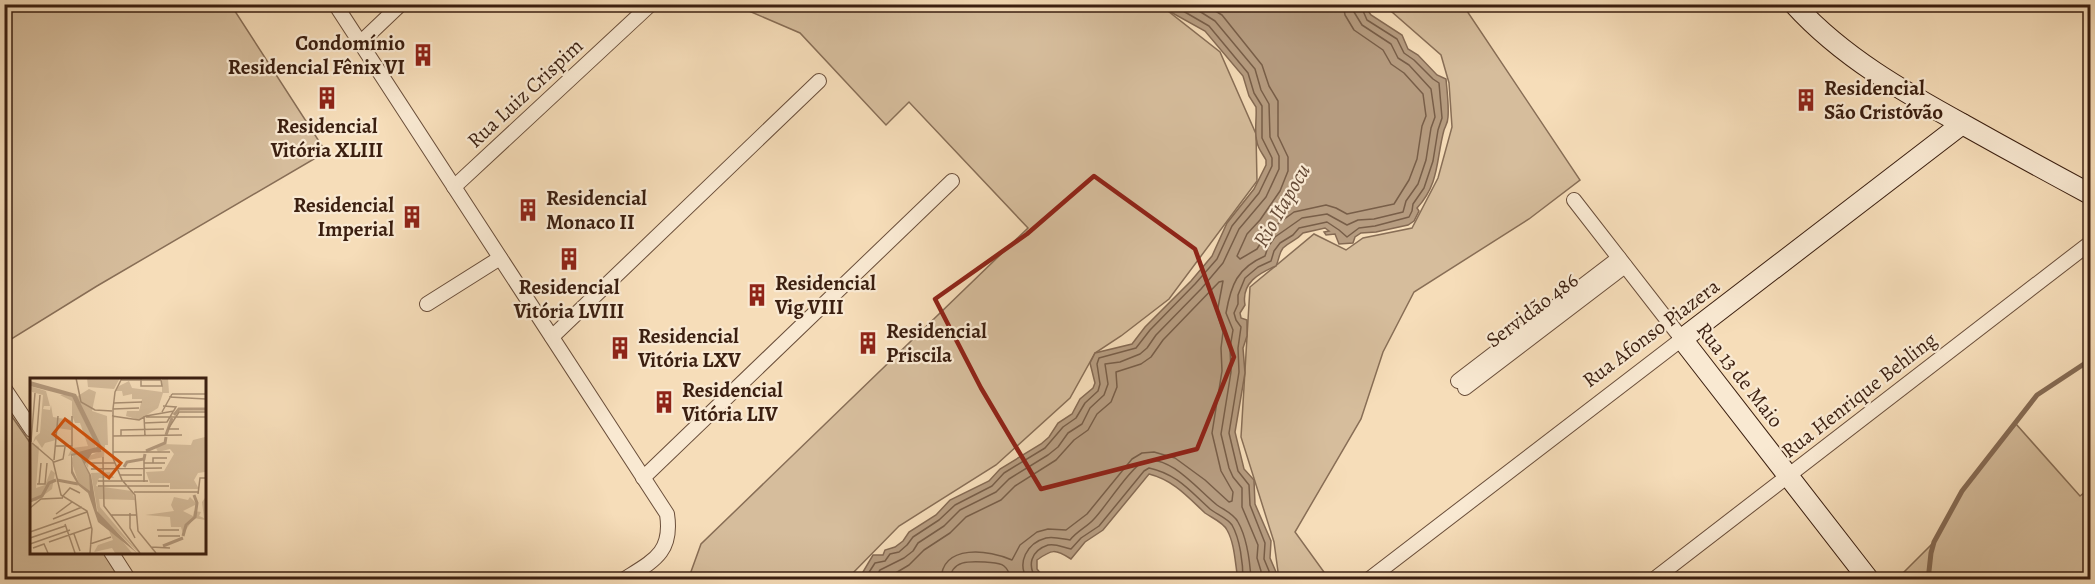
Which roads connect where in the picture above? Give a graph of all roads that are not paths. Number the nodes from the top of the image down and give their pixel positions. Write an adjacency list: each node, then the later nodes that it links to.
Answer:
1 (335, 4): 5 (street)
2 (401, 4): 5 (street)
3 (651, 4): 9 (street, Rua Luiz Crispim)
4 (1794, 4): 7 (main road)
5 (360, 43): 9 (street)
6 (819, 81): 16 (street)
7 (1962, 124): 10 (main road); 17 (main road, Rua Afonso Piazera)
8 (952, 181): 22 (street)
9 (454, 187): 13 (street)
10 (2091, 194)
11 (1574, 200): 14 (street, Rua 13 de Maio)
12 (2091, 243): 21 (street, Rua Henrique Behling)
13 (500, 258): 15 (street); 16 (street)
14 (1622, 262): 17 (street, Rua 13 de Maio); 18 (street)
15 (427, 304)
16 (552, 337): 22 (street)
17 (1682, 339): 21 (main road, Rua 13 de Maio); 26 (street, Rua Afonso Piazera)
18 (1461, 384)
19 (4, 388): 20 (street)
20 (30, 427)
21 (1787, 476): 27 (street, Rua Henrique Behling); 28 (main road, Rua 13 de Maio)
22 (643, 478): 25 (street)
23 (112, 554): 24 (street)
24 (129, 579)
25 (623, 579)
26 (1368, 579)
27 (1653, 579)
28 (1869, 579)

